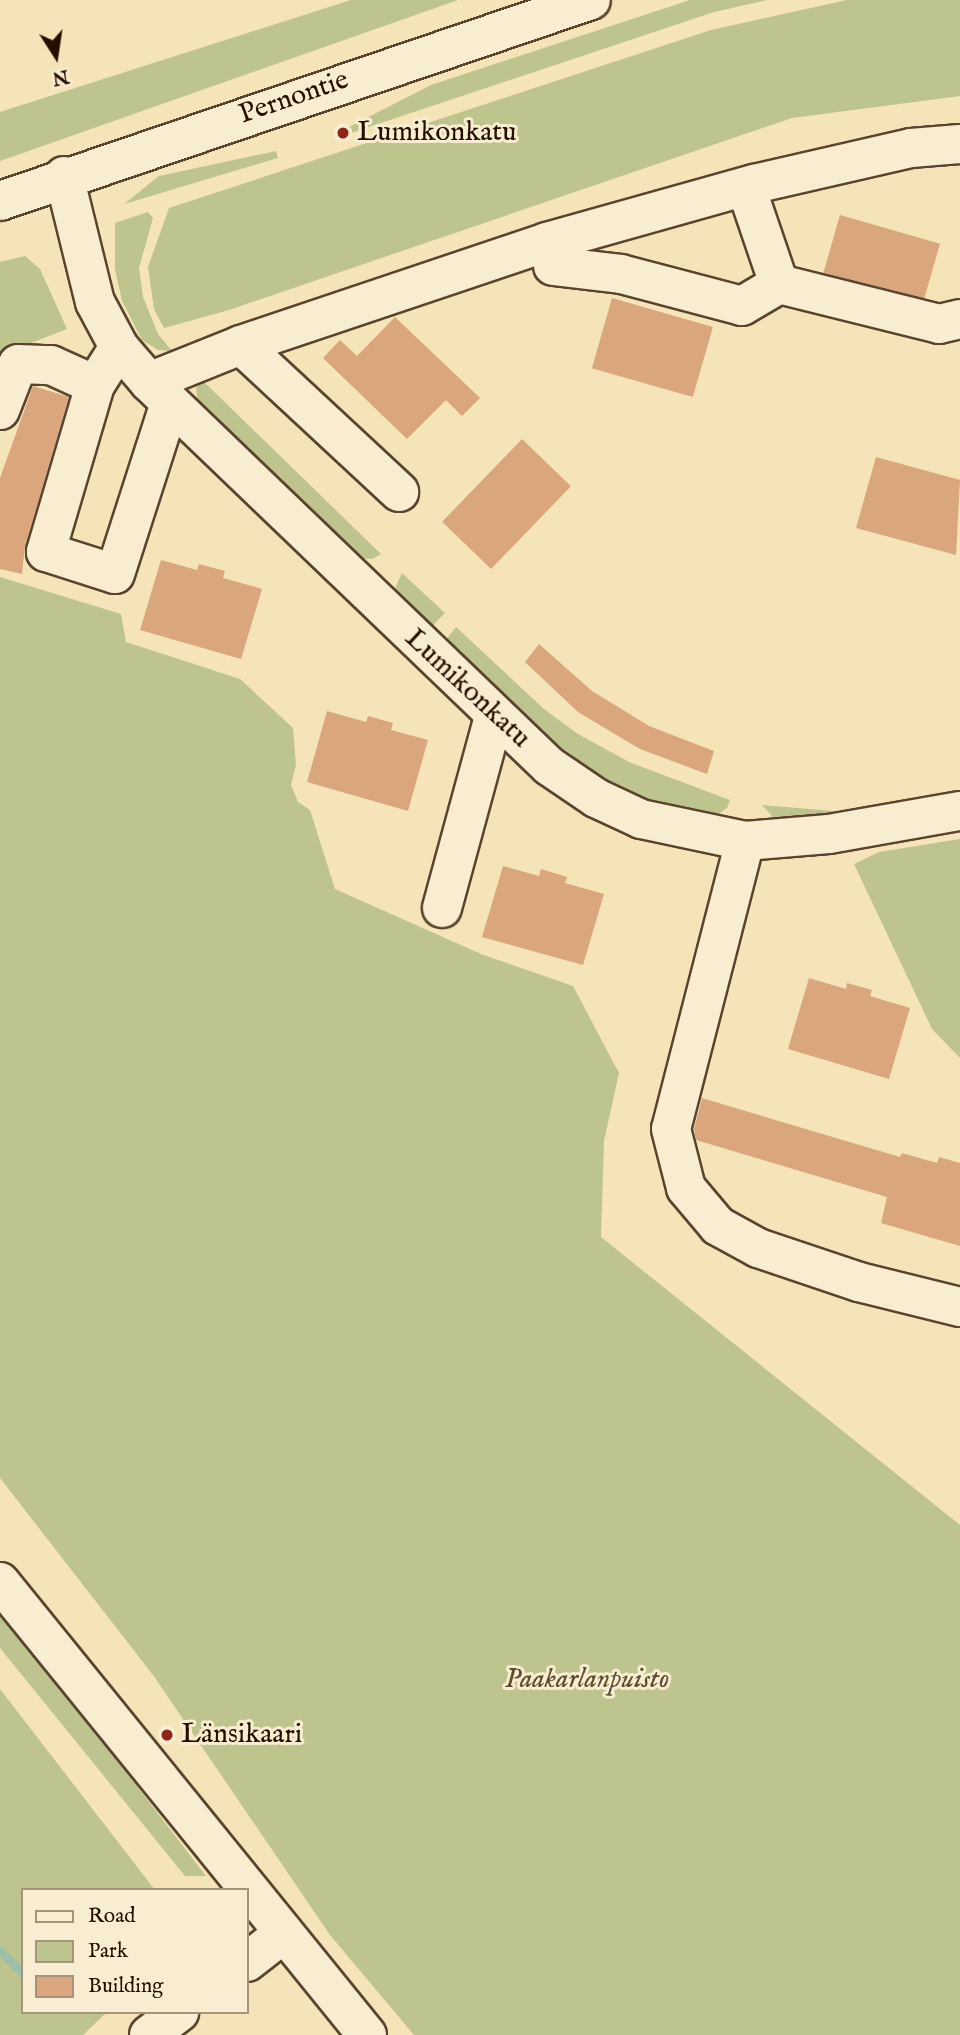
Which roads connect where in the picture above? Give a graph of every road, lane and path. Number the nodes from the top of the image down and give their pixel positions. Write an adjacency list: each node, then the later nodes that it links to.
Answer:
1 (591, 0): 3 (street, Pernontie)
2 (960, 144): 4 (street)
3 (64, 176): 5 (street, Pernontie); 10 (street, Lumikonkatu)
4 (746, 187): 7 (street); 9 (street)
5 (0, 201)
6 (553, 266): 7 (street)
7 (779, 284): 8 (street)
8 (960, 319)
9 (241, 345): 12 (street); 14 (street)
10 (119, 347): 11 (street); 12 (street, Lumikonkatu)
11 (96, 385): 12 (street); 13 (street)
12 (159, 392): 15 (street, Lumikonkatu)
13 (0, 410)
14 (399, 492)
15 (494, 717): 17 (street, Lumikonkatu); 18 (street)
16 (960, 811): 17 (street, Lumikonkatu)
17 (745, 841): 19 (street)
18 (442, 908)
19 (960, 1307)
20 (0, 1582): 21 (street)
21 (248, 1888)
22 (248, 1889): 23 (street)
23 (284, 1933): 24 (street); 27 (street)
24 (248, 1961)
25 (176, 2014): 26 (street)
26 (149, 2035)
27 (368, 2035)

